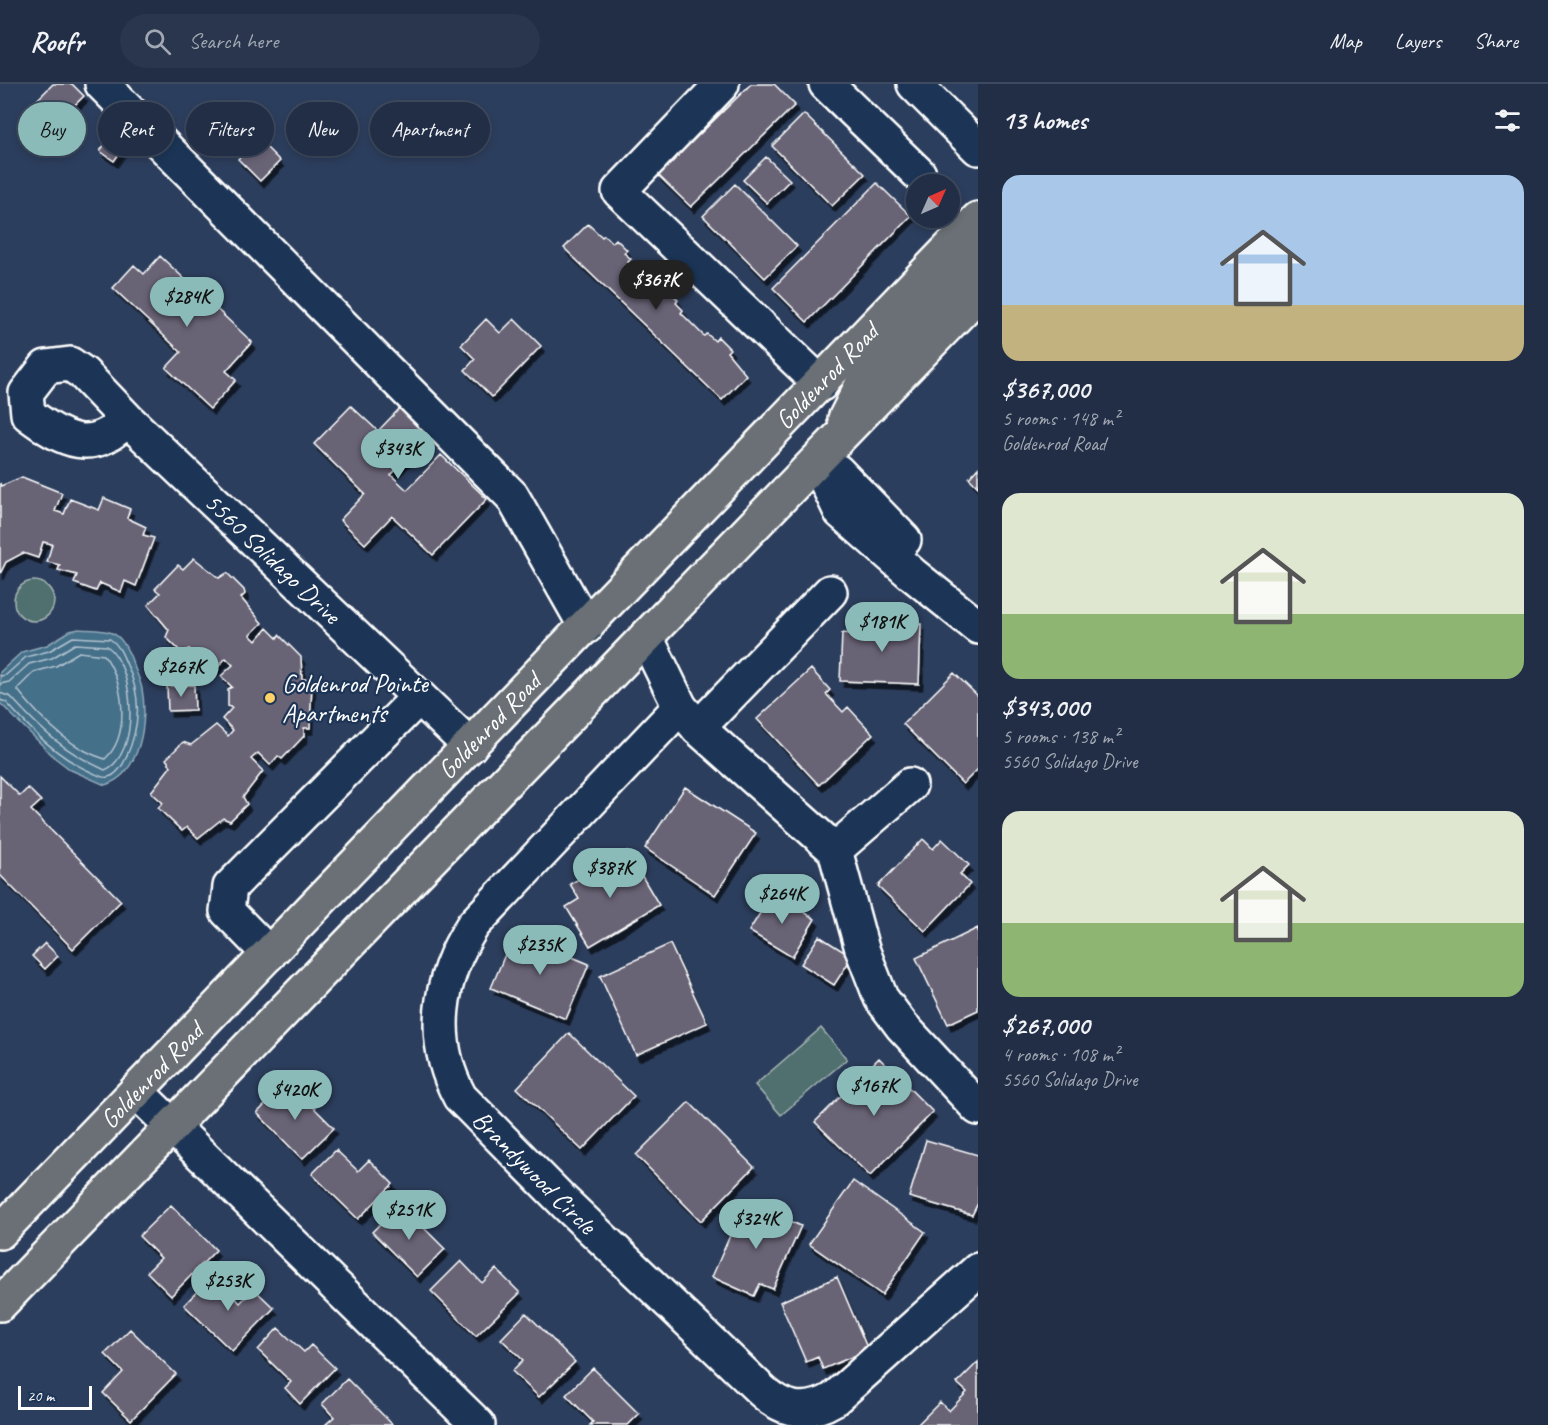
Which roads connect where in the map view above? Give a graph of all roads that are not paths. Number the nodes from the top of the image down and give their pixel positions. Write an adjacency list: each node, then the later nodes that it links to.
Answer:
1 (102, 84): 15 (street)
2 (722, 84): 10 (street)
3 (826, 84): 6 (street)
4 (914, 84): 5 (street)
5 (978, 148)
6 (919, 174)
7 (978, 219): 10 (main road, Goldenrod Road)
8 (978, 259): 12 (main road)
9 (978, 294): 12 (main road, Goldenrod Road)
10 (820, 384): 15 (main road, Goldenrod Road); 17 (main road)
11 (127, 419): 18 (street, 5560 Solidago Drive)
12 (824, 455): 14 (street); 16 (street); 17 (main road, Goldenrod Road)
13 (830, 592): 19 (street, Brandywood Circle)
14 (978, 617)
15 (586, 627): 20 (main road, Goldenrod Road)
16 (978, 627)
17 (646, 637): 19 (street); 26 (main road, Goldenrod Road)
18 (419, 697): 20 (street, 5560 Solidago Drive); 23 (street)
19 (689, 718): 22 (street); 30 (street, Brandywood Circle)
20 (470, 746): 23 (main road, Goldenrod Road)
21 (910, 785): 22 (street)
22 (835, 850): 25 (street)
23 (269, 954): 24 (main road, Goldenrod Road)
24 (136, 1091): 26 (street); 27 (main road, Goldenrod Road)
25 (975, 1097)
26 (171, 1126): 31 (main road, Goldenrod Road); 32 (street)
27 (76, 1154): 28 (main road, Goldenrod Road); 29 (main road)
28 (0, 1232)
29 (0, 1245)
30 (978, 1270)
31 (0, 1304)
32 (478, 1425)

